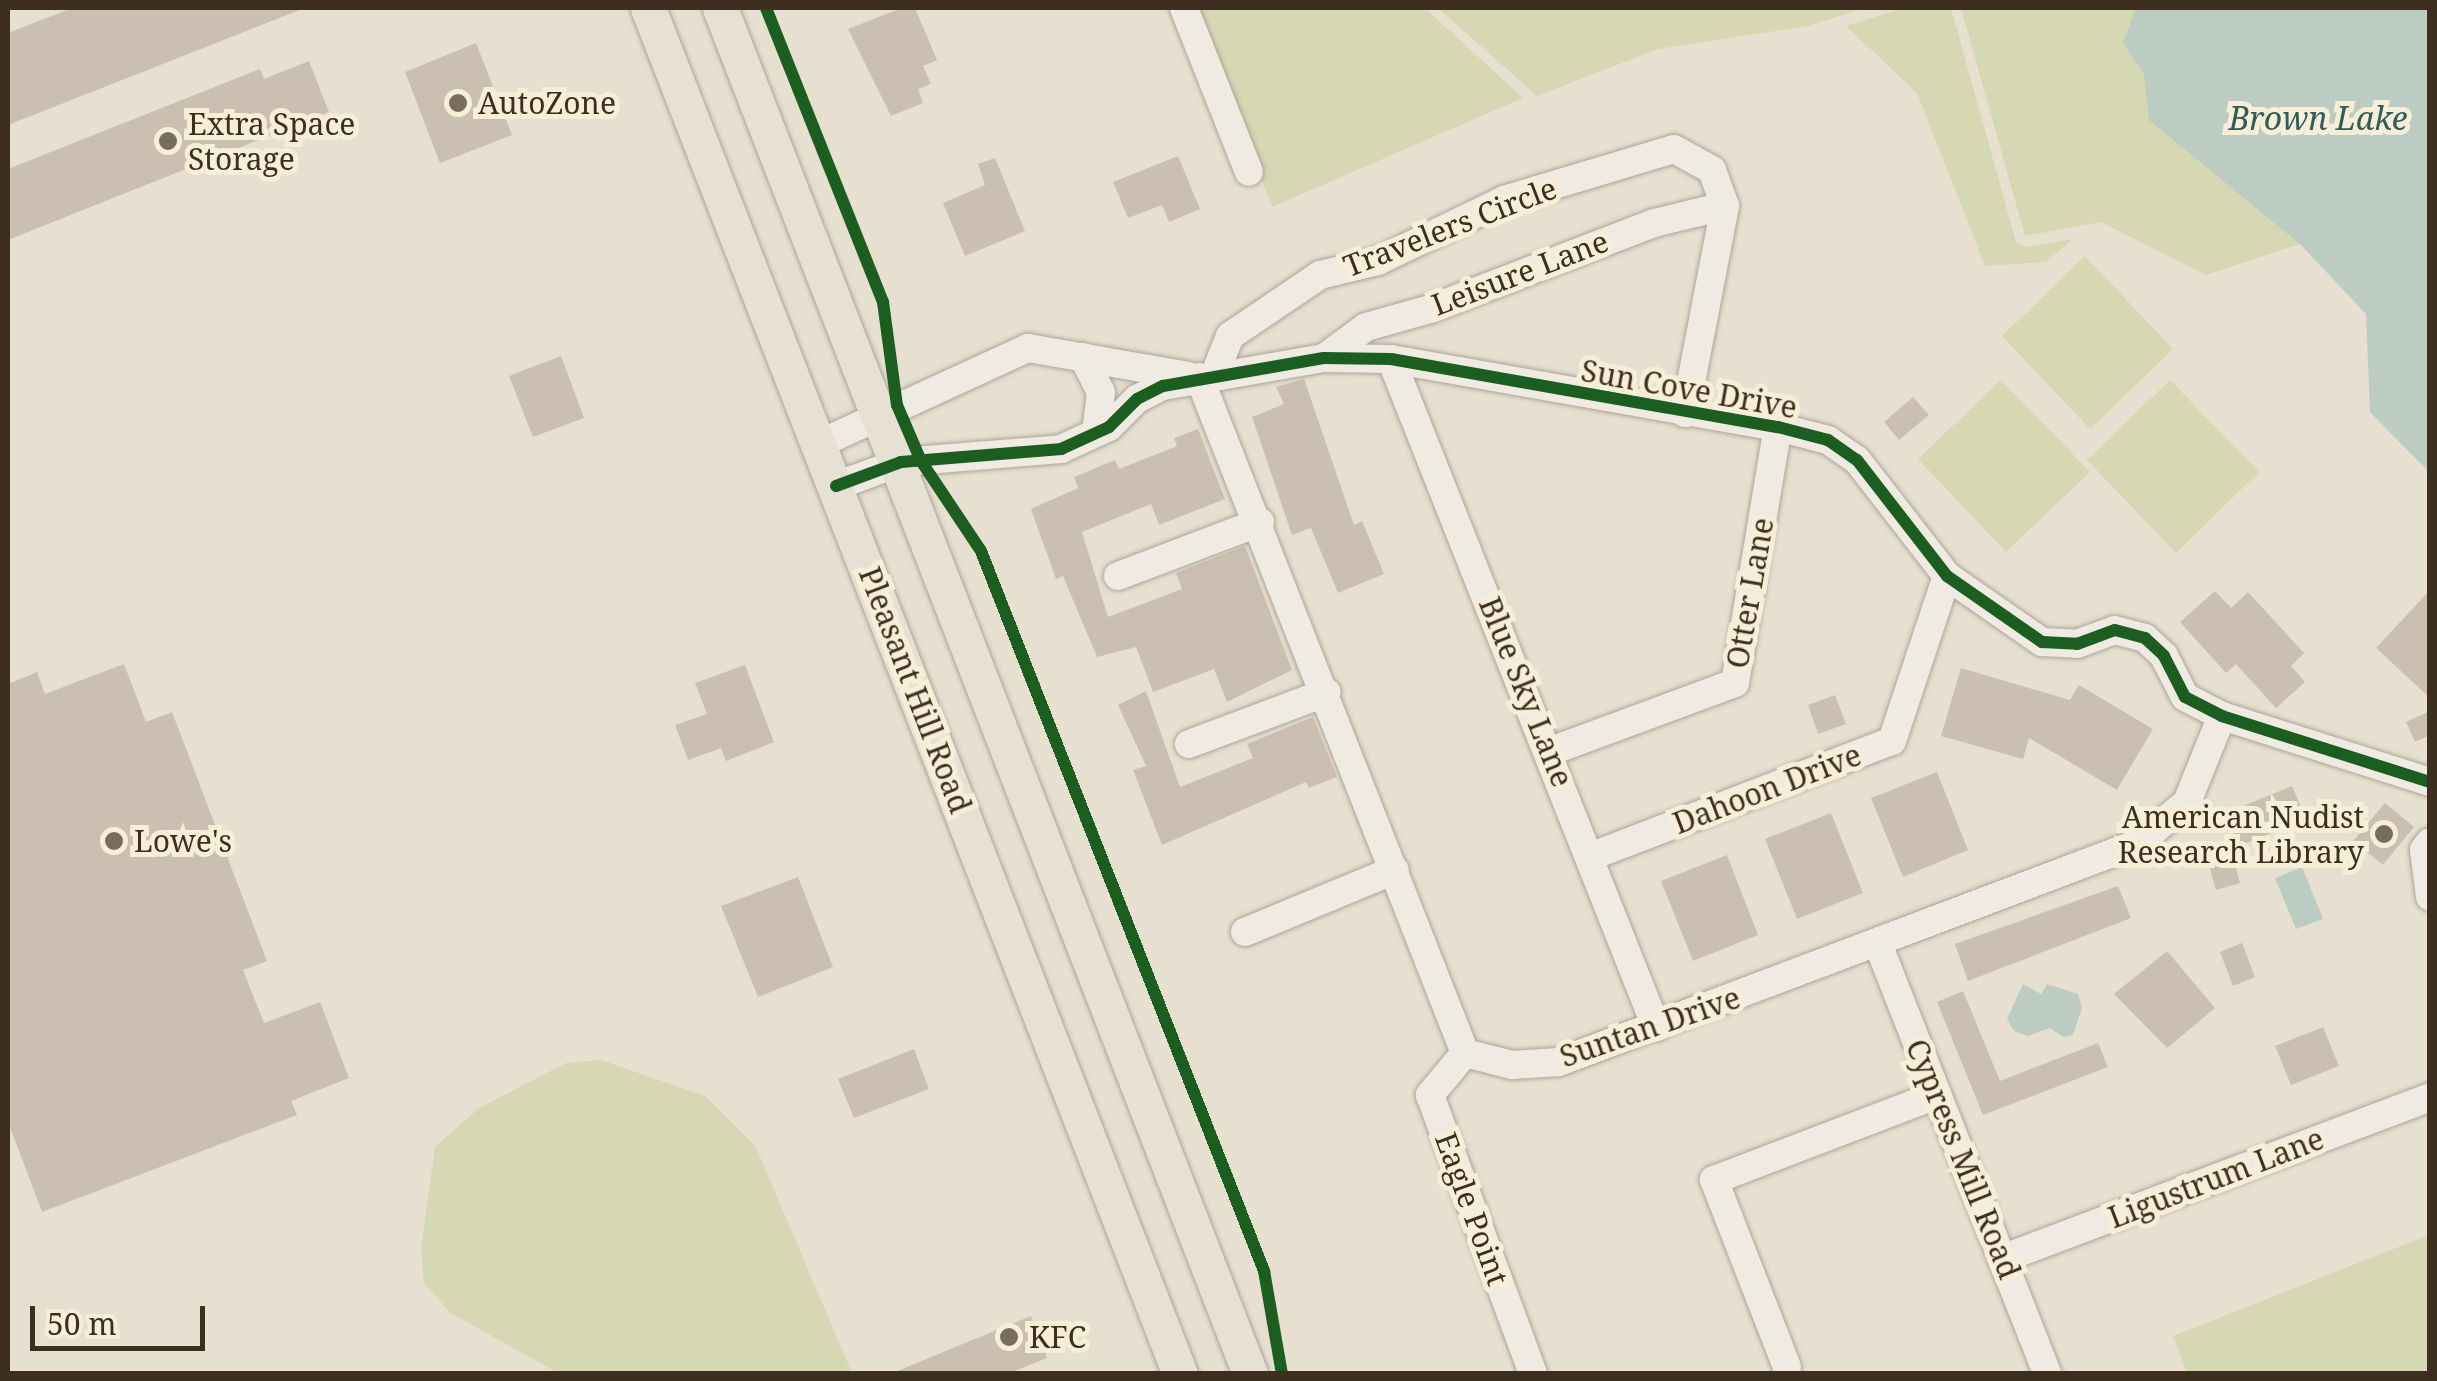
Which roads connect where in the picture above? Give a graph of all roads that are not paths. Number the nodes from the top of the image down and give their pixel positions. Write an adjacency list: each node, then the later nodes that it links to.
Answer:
1 (648, 8): 14 (main road, Pleasant Hill Road)
2 (720, 8): 10 (main road)
3 (1184, 8): 4 (street)
4 (1249, 172)
5 (1725, 206): 7 (street, Leisure Lane); 9 (street, Travelers Circle); 11 (street)
6 (1083, 357): 9 (street, Sun Cove Drive); 10 (street, Sun Cove Drive); 13 (street)
7 (1324, 358): 8 (street, Sun Cove Drive); 9 (street, Sun Cove Drive)
8 (1391, 358): 11 (street, Sun Cove Drive); 23 (street, Blue Sky Lane)
9 (1207, 377): 13 (street, Sun Cove Drive); 17 (street)
10 (880, 411): 14 (street, Sun Cove Drive); 15 (main road)
11 (1685, 413): 12 (street, Sun Cove Drive)
12 (1778, 426): 19 (street, Sun Cove Drive); 23 (street, Otter Lane)
13 (1096, 433): 15 (street, Sun Cove Drive)
14 (819, 444): 16 (main road, Pleasant Hill Road)
15 (901, 462): 16 (street, Sun Cove Drive); 38 (main road)
16 (836, 486): 37 (main road, Pleasant Hill Road)
17 (1260, 522): 18 (street); 20 (street)
18 (1118, 576)
19 (1947, 576): 21 (street, Sun Cove Drive); 26 (street, Dahoon Drive)
20 (1327, 692): 22 (street); 27 (street)
21 (2222, 716): 24 (street, Sun Cove Drive); 30 (street, Suntan Drive)
22 (1188, 744)
23 (1551, 752): 26 (street, Blue Sky Lane)
24 (2430, 782)
25 (2430, 842): 28 (street)
26 (1592, 856): 31 (street, Blue Sky Lane)
27 (1395, 870): 29 (street); 32 (street)
28 (2430, 897)
29 (1245, 932)
30 (1878, 944): 31 (street, Suntan Drive); 33 (street, Cypress Mill Road)
31 (1656, 1027): 32 (street, Suntan Drive)
32 (1465, 1053): 39 (street, Eagle Point)
33 (1937, 1095): 35 (street, Cypress Mill Road); 36 (street)
34 (2430, 1097): 35 (street, Ligustrum Lane)
35 (2002, 1259): 40 (street, Cypress Mill Road)
36 (1787, 1368)
37 (1180, 1374)
38 (1250, 1374)
39 (1533, 1374)
40 (2047, 1374)

